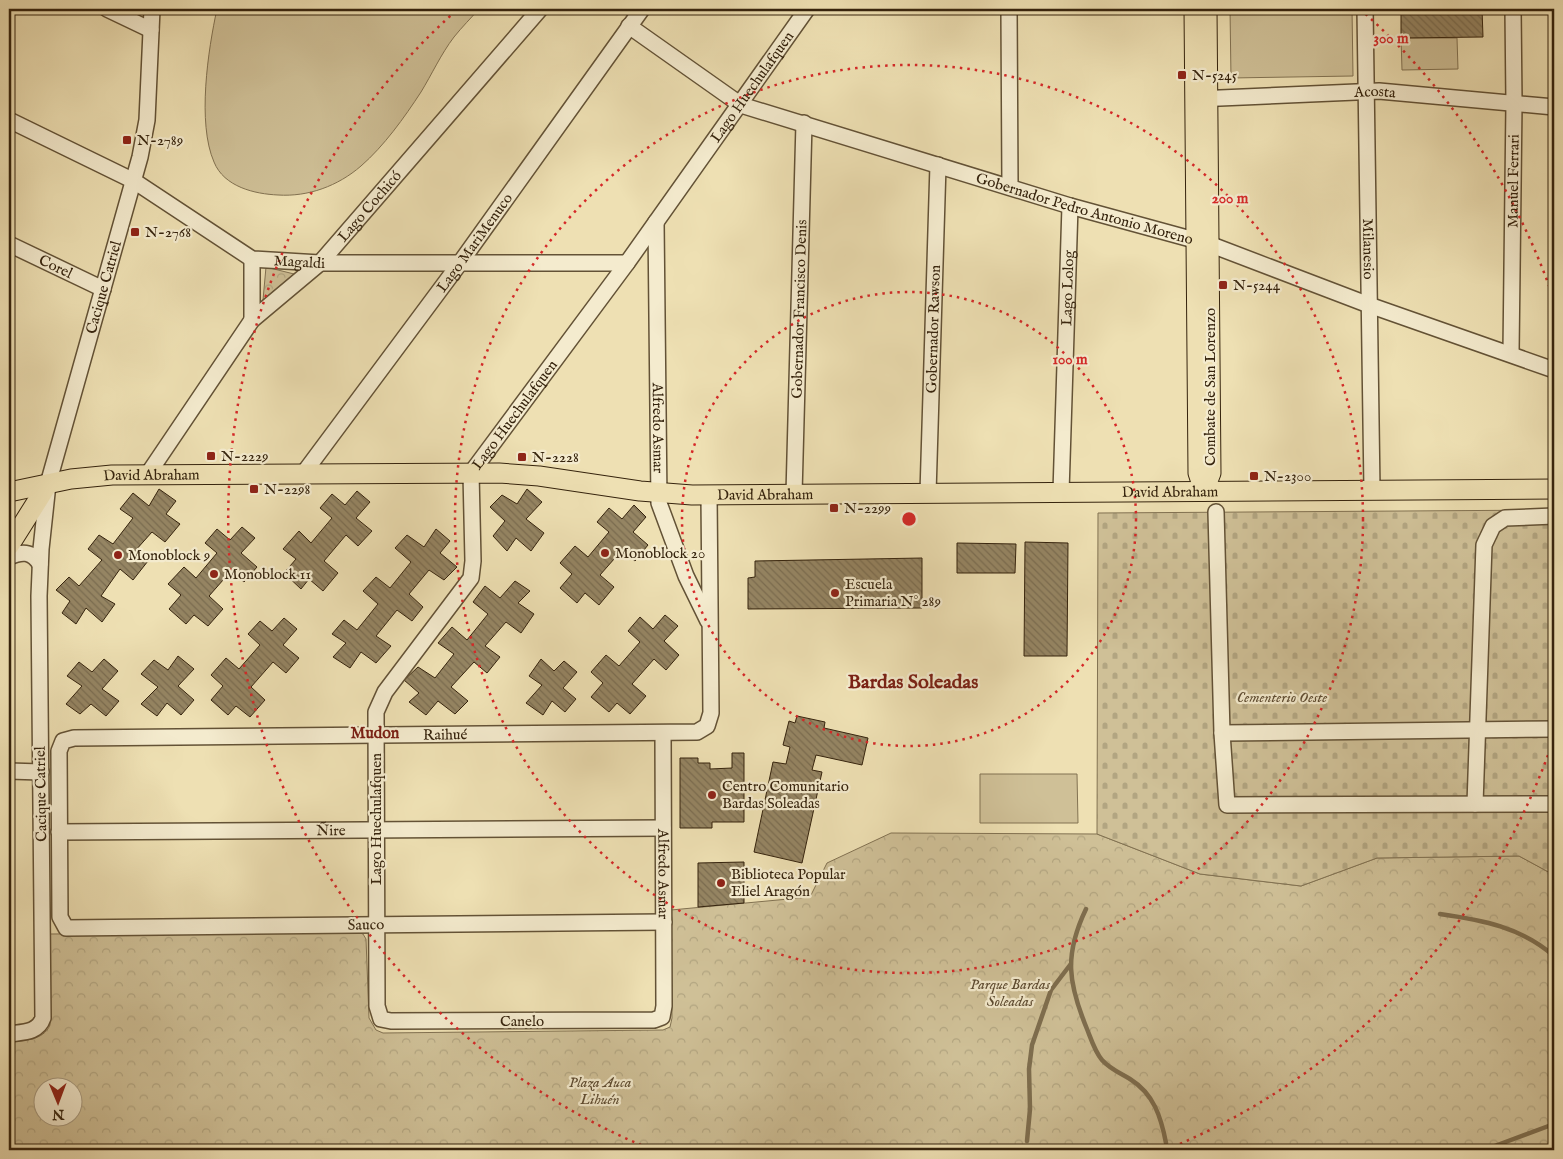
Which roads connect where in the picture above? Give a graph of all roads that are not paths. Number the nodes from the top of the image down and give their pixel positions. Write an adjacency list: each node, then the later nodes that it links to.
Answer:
1 (107, 9): 12 (street)
2 (152, 9): 12 (street, Cacique Catriel)
3 (540, 9): 28 (street, Lago Cochicó)
4 (642, 9): 11 (street, Lago MariMenuco)
5 (807, 9): 16 (street, Lago Huechulafquen)
6 (1009, 9): 22 (street)
7 (1194, 9): 14 (main road, Combate de San Lorenzo)
8 (1207, 9): 14 (main road, Combate de San Lorenzo)
9 (1365, 9): 13 (street, Milanesio)
10 (1513, 9): 15 (street, Manuel Ferrari)
11 (629, 26): 16 (street, Gobernador Pedro Antonio Moreno); 29 (street, Lago MariMenuco)
12 (151, 30): 21 (street, Cacique Catriel)
13 (1366, 91): 14 (street, Acosta); 15 (street, Acosta); 32 (street, Milanesio)
14 (1201, 99): 25 (main road, Combate de San Lorenzo)
15 (1514, 103): 17 (street, Acosta); 34 (street, Manuel Ferrari)
16 (741, 105): 19 (street, Gobernador Pedro Antonio Moreno); 24 (street, Lago Huechulafquen)
17 (1554, 107)
18 (9, 120): 21 (street, Magaldi)
19 (804, 123): 20 (street, Gobernador Pedro Antonio Moreno); 48 (street, Gobernador Francisco Denis)
20 (938, 165): 22 (street, Gobernador Pedro Antonio Moreno); 46 (street, Gobernador Rawson)
21 (134, 181): 27 (street, Magaldi); 31 (street, Cacique Catriel)
22 (1010, 188): 23 (street, Gobernador Pedro Antonio Moreno)
23 (1070, 206): 25 (street, Gobernador Pedro Antonio Moreno); 44 (street, Lago Lolog)
24 (656, 222): 30 (street, Lago Huechulafquen); 45 (street, Alfredo Asmar)
25 (1203, 242): 32 (street, Gobernador Pedro Antonio Moreno); 42 (main road, Combate de San Lorenzo)
26 (9, 244): 31 (street, Corel)
27 (252, 259): 28 (street, Magaldi); 33 (street)
28 (320, 263): 29 (street, Magaldi); 33 (street, Lago Cochicó)
29 (460, 263): 30 (street, Magaldi); 38 (street, Lago MariMenuco)
30 (626, 263): 36 (street, Lago Huechulafquen)
31 (103, 289): 39 (street, Cacique Catriel)
32 (1369, 305): 34 (street, Gobernador Pedro Antonio Moreno); 41 (street, Milanesio)
33 (252, 320): 37 (street, Lago Cochicó)
34 (1510, 353): 35 (street, Gobernador Pedro Antonio Moreno)
35 (1554, 370)
36 (471, 473): 38 (main road, David Abraham); 45 (main road, David Abraham); 60 (street, Lago Huechulafquen)
37 (148, 474): 38 (main road, David Abraham); 39 (main road, David Abraham)
38 (303, 474)
39 (48, 484): 43 (main road, David Abraham); 51 (main road); 53 (street, Cacique Catriel)
40 (1554, 489): 41 (main road, David Abraham)
41 (1372, 490): 42 (main road, David Abraham)
42 (1204, 491): 44 (main road, David Abraham)
43 (9, 492)
44 (1061, 492): 46 (main road, David Abraham)
45 (658, 493): 47 (main road, David Abraham); 54 (street, Alfredo Asmar)
46 (928, 493): 48 (main road, David Abraham)
47 (709, 494): 48 (main road, David Abraham); 54 (street, Alfredo Asmar)
48 (794, 494)
49 (1216, 512): 59 (street)
50 (1554, 516): 57 (street)
51 (9, 546)
52 (9, 557): 53 (street)
53 (40, 564): 62 (street, Cacique Catriel)
54 (709, 624): 55 (street, Alfredo Asmar)
55 (707, 726): 58 (street, Raihué)
56 (1554, 728): 57 (street)
57 (1477, 730): 59 (street); 63 (street)
58 (663, 733): 60 (street, Raihué); 65 (street, Alfredo Asmar)
59 (1222, 733): 63 (street)
60 (375, 735): 66 (street, Lago Huechulafquen); 67 (street, Raihué)
61 (9, 771): 62 (street)
62 (41, 772): 72 (street, Cacique Catriel)
63 (1475, 804): 64 (street)
64 (1554, 804)
65 (663, 828): 66 (street, Ñire); 68 (street, Alfredo Asmar)
66 (376, 830): 67 (street, Ñire); 69 (street, Lago Huechulafquen)
67 (59, 832): 69 (street, Sauco)
68 (664, 922): 69 (street, Sauco); 70 (street, Alfredo Asmar)
69 (377, 925): 71 (street, Lago Huechulafquen)
70 (662, 1017): 71 (street, Canelo)
71 (381, 1019)
72 (9, 1034)

